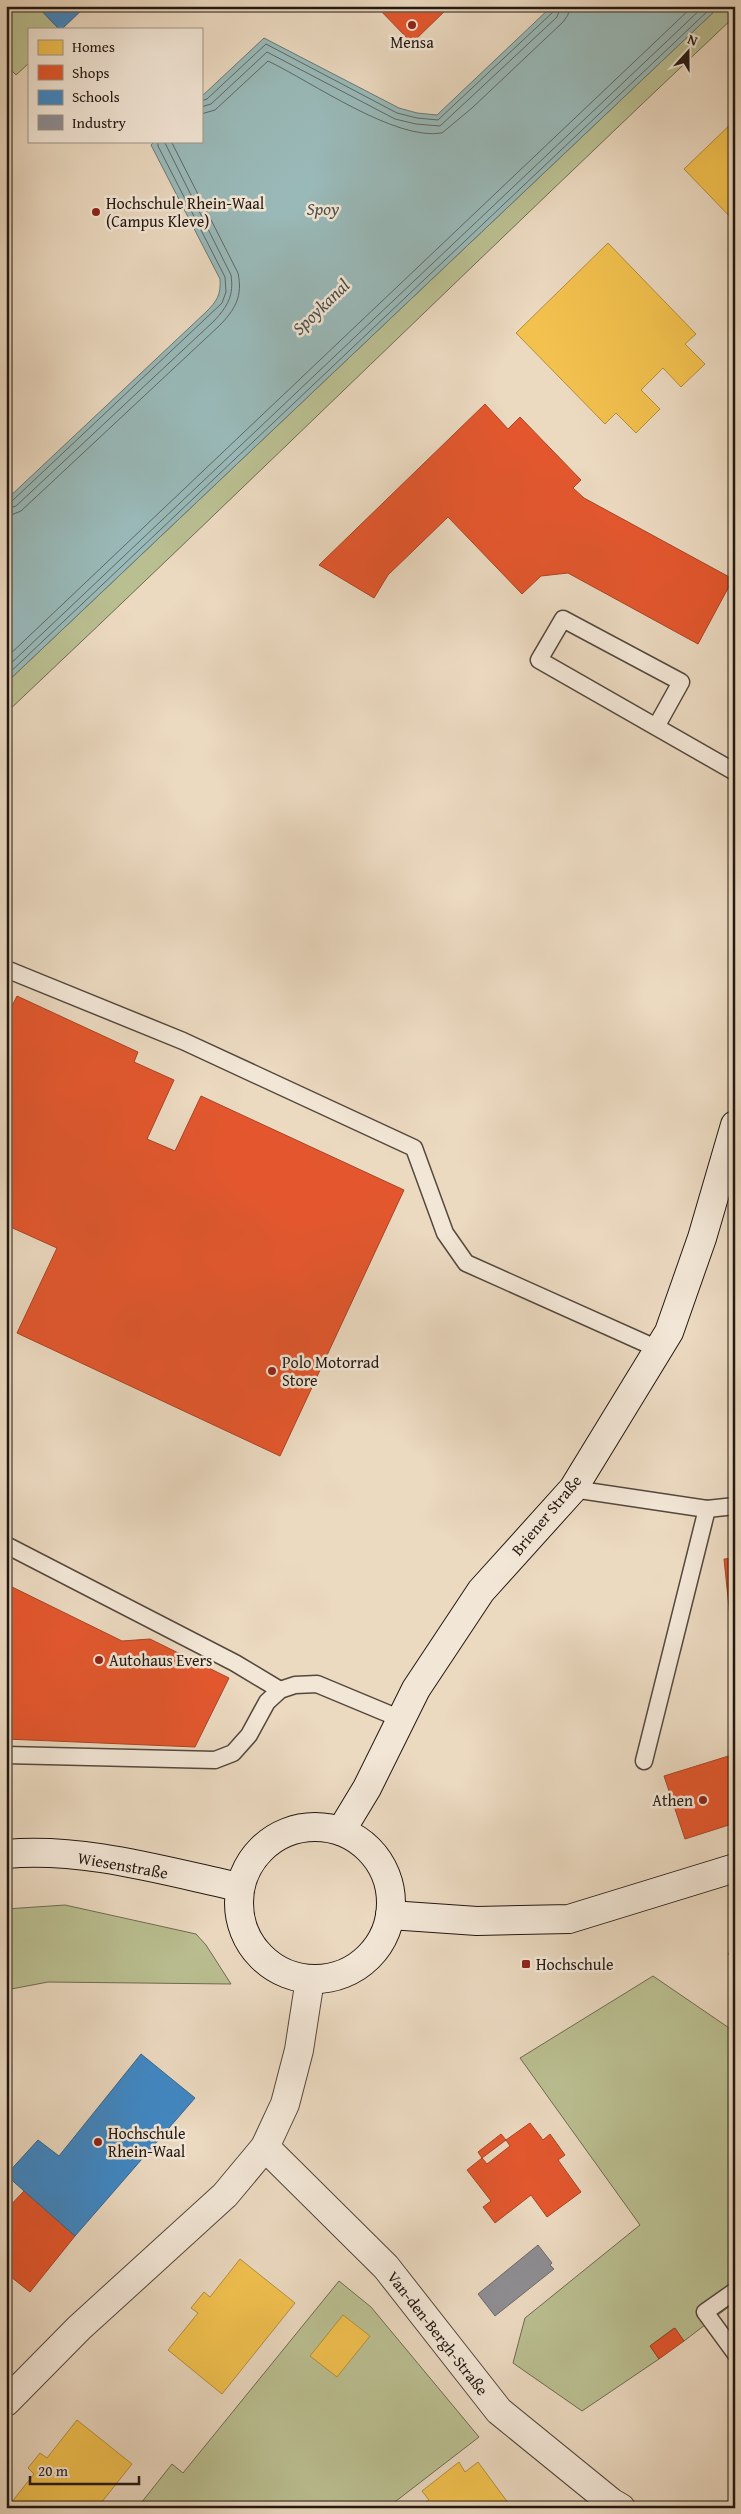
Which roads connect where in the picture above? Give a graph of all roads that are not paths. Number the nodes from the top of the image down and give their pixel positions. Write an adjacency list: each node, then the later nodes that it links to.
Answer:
1 (656, 727): 1 (lane); 2 (lane)
2 (735, 772)
3 (6, 969): 5 (lane)
4 (735, 1125): 5 (street, Briener Straße)
5 (658, 1349): 6 (street, Briener Straße)
6 (572, 1489): 8 (lane); 11 (street, Briener Straße)
7 (735, 1506): 8 (lane)
8 (707, 1509): 13 (lane)
9 (6, 1545): 10 (lane)
10 (280, 1690): 11 (lane); 12 (lane)
11 (401, 1719): 14 (street, Briener Straße)
12 (6, 1755)
13 (644, 1761)
14 (341, 1831): 17 (street); 18 (street)
15 (6, 1854): 17 (street, Wiesenstraße)
16 (735, 1868): 18 (street)
17 (239, 1888): 19 (street)
18 (390, 1915): 19 (street)
19 (310, 1979): 20 (street)
20 (266, 2147): 23 (street); 24 (street, Van-den-Bergh-Straße)
21 (735, 2291): 22 (lane)
22 (735, 2353)
23 (6, 2402)
24 (612, 2506)

